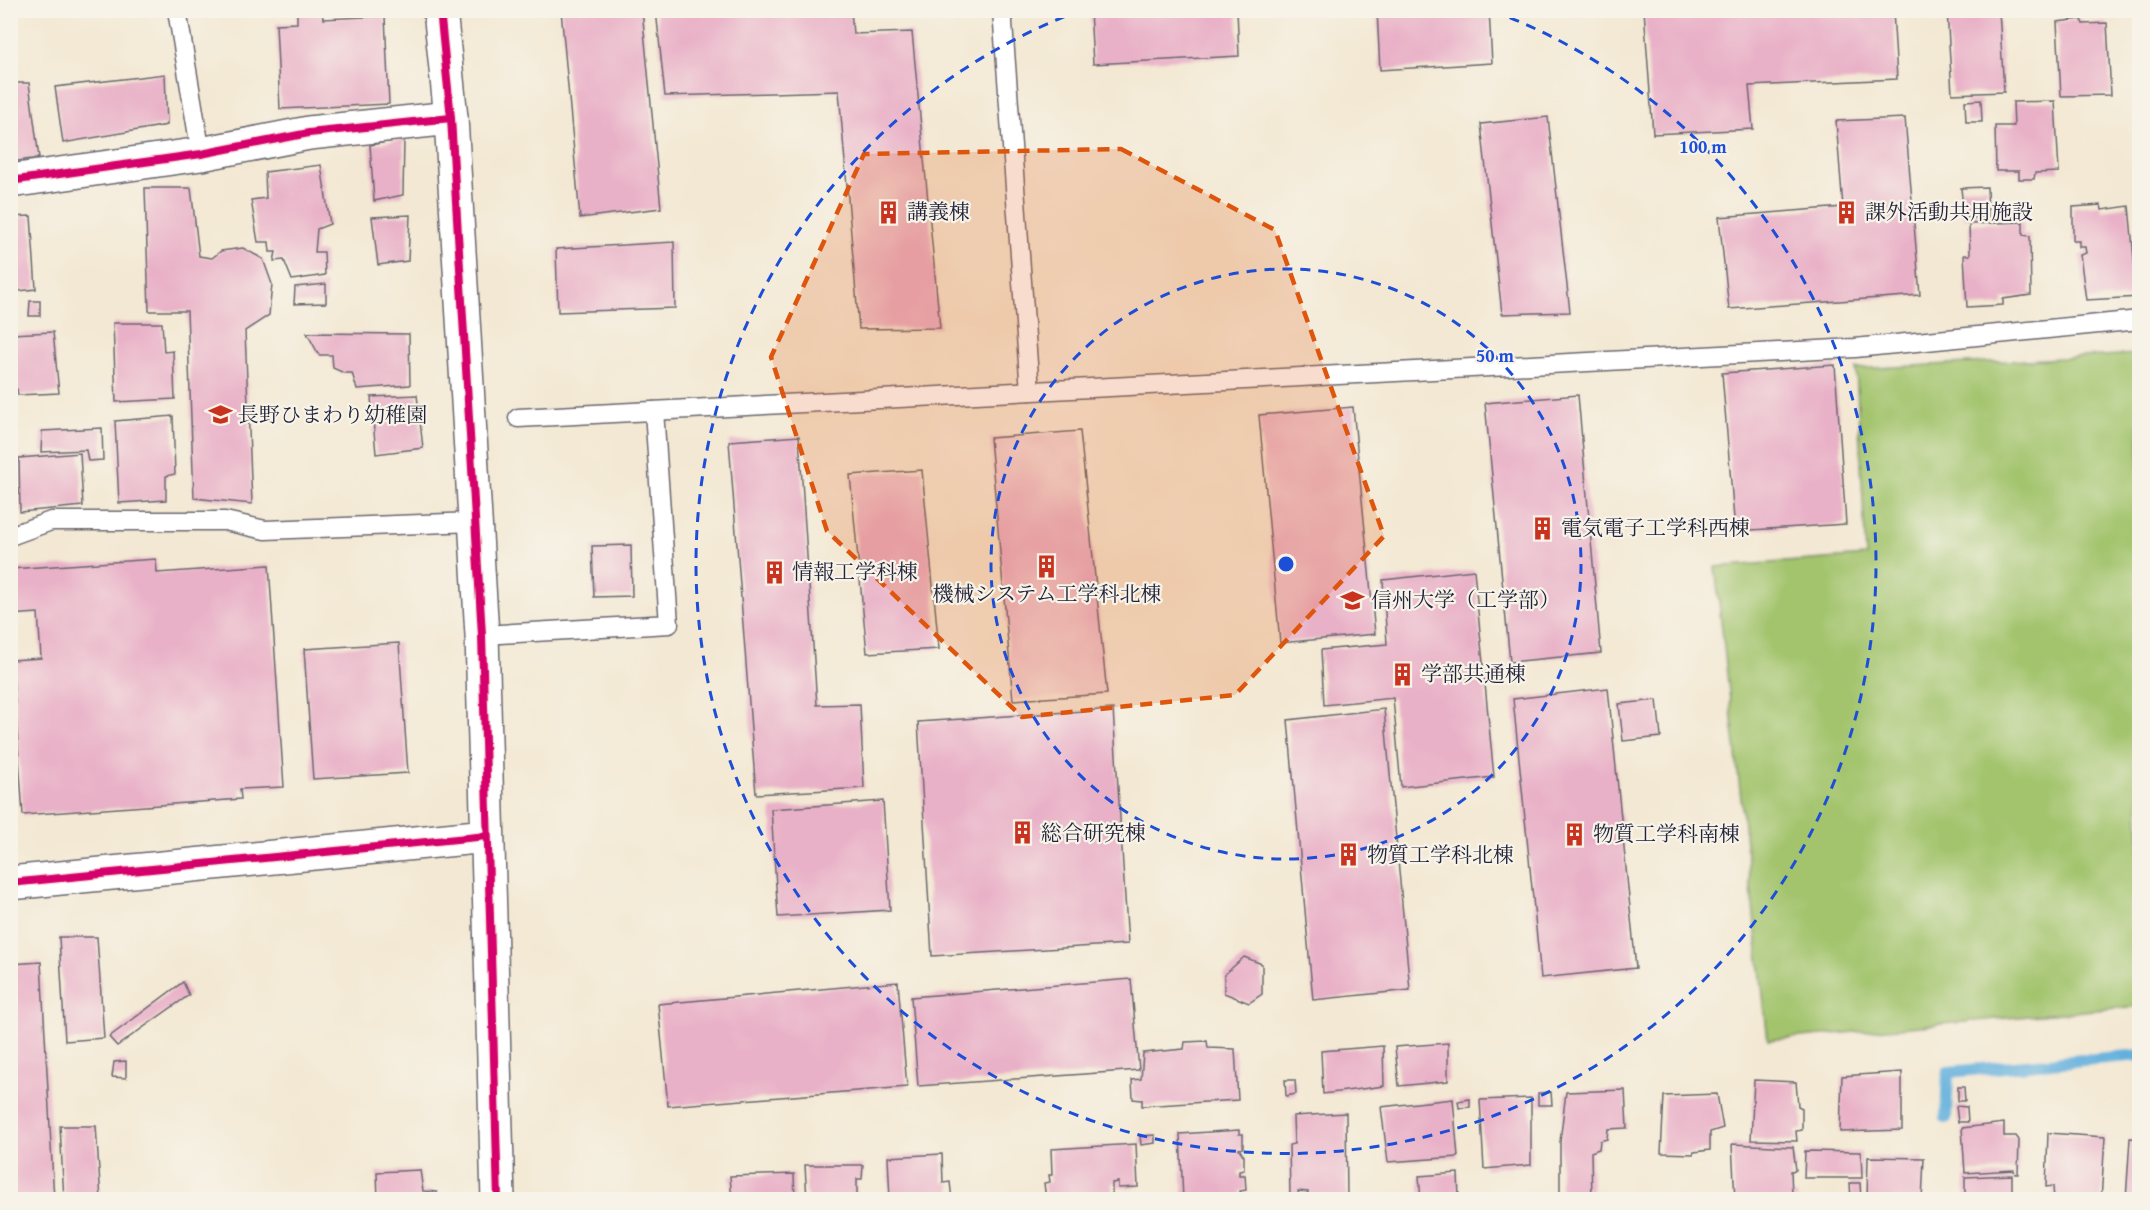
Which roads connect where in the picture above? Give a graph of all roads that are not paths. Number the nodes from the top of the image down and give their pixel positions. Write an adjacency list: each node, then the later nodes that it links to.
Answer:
1 (177, 10): 5 (lane)
2 (440, 10): 4 (street)
3 (1002, 10): 8 (lane)
4 (451, 118): 5 (street); 11 (street)
5 (201, 154): 6 (street)
6 (10, 181)
7 (2139, 320): 8 (lane)
8 (1030, 391): 9 (lane)
9 (654, 411): 10 (lane); 13 (lane)
10 (518, 418)
11 (474, 522): 12 (lane); 13 (street)
12 (10, 536)
13 (482, 635): 14 (street)
14 (487, 836): 15 (street); 16 (street)
15 (10, 883)
16 (498, 1200)

